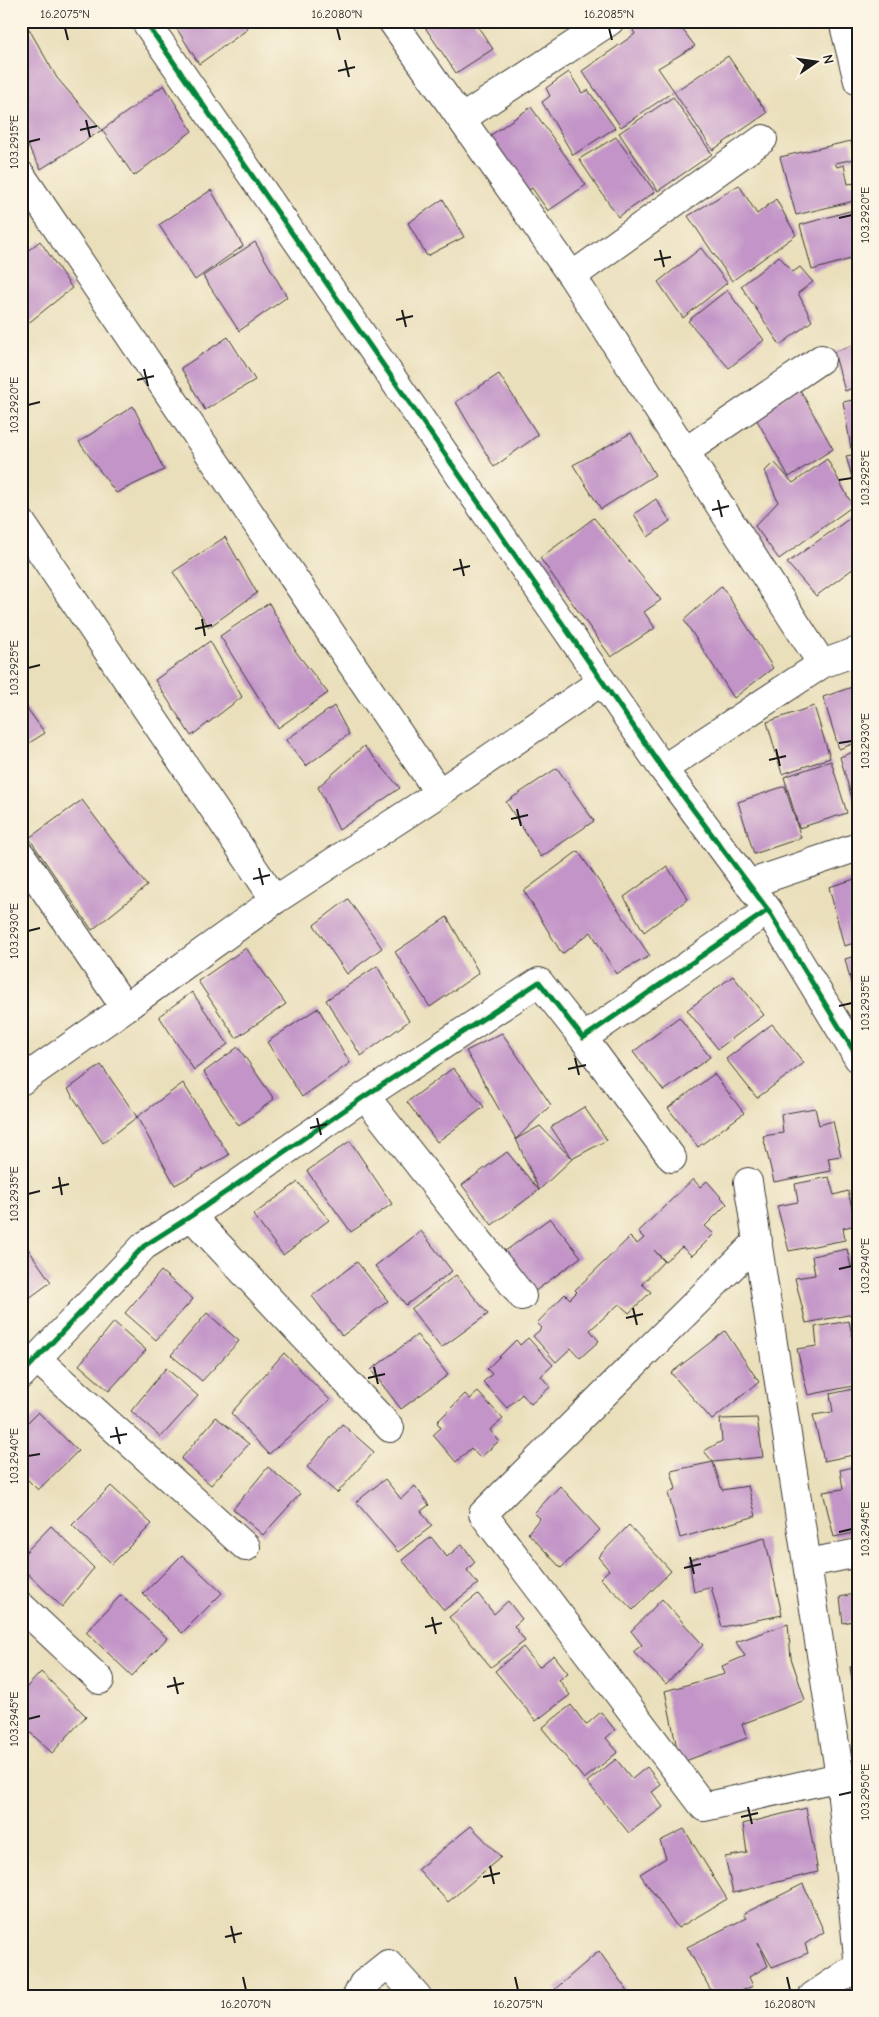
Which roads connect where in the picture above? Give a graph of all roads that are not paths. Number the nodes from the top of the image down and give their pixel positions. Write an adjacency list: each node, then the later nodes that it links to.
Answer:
1 (145, 21): 15 (street)
2 (392, 21): 6 (street)
3 (610, 21): 6 (street)
4 (844, 25): 5 (street)
5 (858, 81)
6 (461, 119): 9 (street)
7 (763, 139): 9 (street)
8 (21, 174): 17 (street)
9 (572, 276): 11 (street)
10 (821, 359): 11 (street)
11 (686, 451): 14 (street)
12 (21, 522): 21 (street)
13 (858, 651): 14 (street)
14 (822, 664): 16 (street)
15 (602, 682): 16 (street); 17 (street)
16 (663, 769): 20 (street)
17 (439, 793): 21 (street)
18 (858, 847): 20 (street)
19 (21, 855): 23 (street)
20 (748, 884): 22 (street)
21 (275, 900): 23 (street)
22 (768, 910): 24 (street); 25 (street)
23 (125, 1008): 26 (street)
24 (583, 1038): 27 (street); 28 (street)
25 (857, 1054)
26 (21, 1081)
27 (365, 1096): 30 (street); 32 (street)
28 (672, 1158)
29 (748, 1182): 31 (street)
30 (191, 1216): 33 (street); 34 (street)
31 (758, 1242): 37 (street); 40 (street)
32 (522, 1296)
33 (29, 1367): 35 (street)
34 (390, 1428)
35 (246, 1547)
36 (858, 1552): 37 (street)
37 (809, 1563): 40 (street)
38 (21, 1606): 39 (street)
39 (100, 1680)
40 (840, 1777): 41 (street)
41 (858, 1957)
42 (858, 1966): 45 (street)
43 (357, 1996): 44 (street)
44 (417, 1996)
45 (813, 1996)

